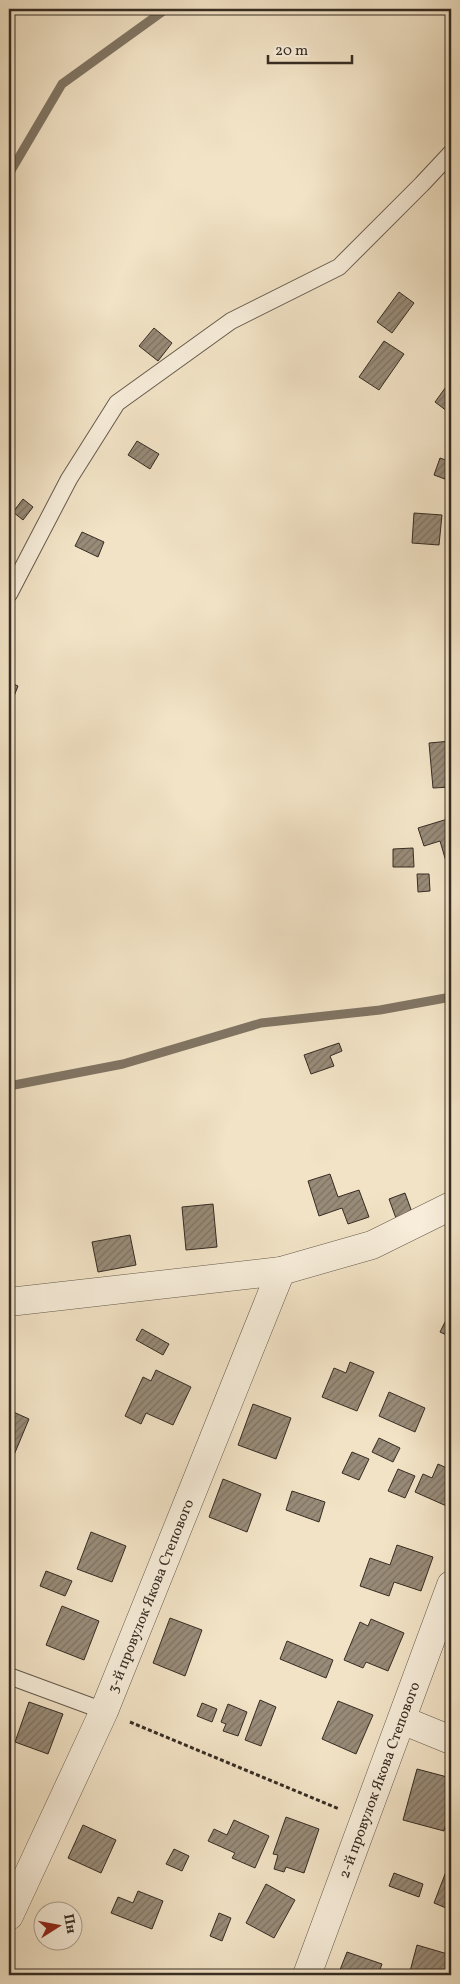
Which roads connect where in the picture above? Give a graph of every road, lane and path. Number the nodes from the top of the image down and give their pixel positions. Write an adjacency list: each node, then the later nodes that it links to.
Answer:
1 (451, 152): 2 (lane)
2 (9, 594)
3 (451, 1206): 4 (street)
4 (281, 1271): 5 (street); 8 (street, 3-й провулок Якова Степового)
5 (9, 1302)
6 (451, 1585): 9 (street, 2-й провулок Якова Степового)
7 (9, 1676): 8 (lane)
8 (104, 1711): 11 (path); 12 (street, 3-й провулок Якова Степового)
9 (402, 1720): 10 (street); 11 (street, 2-й провулок Якова Степового)
10 (451, 1740)
11 (365, 1819): 13 (street, 2-й провулок Якова Степового)
12 (9, 1916)
13 (307, 1975)

